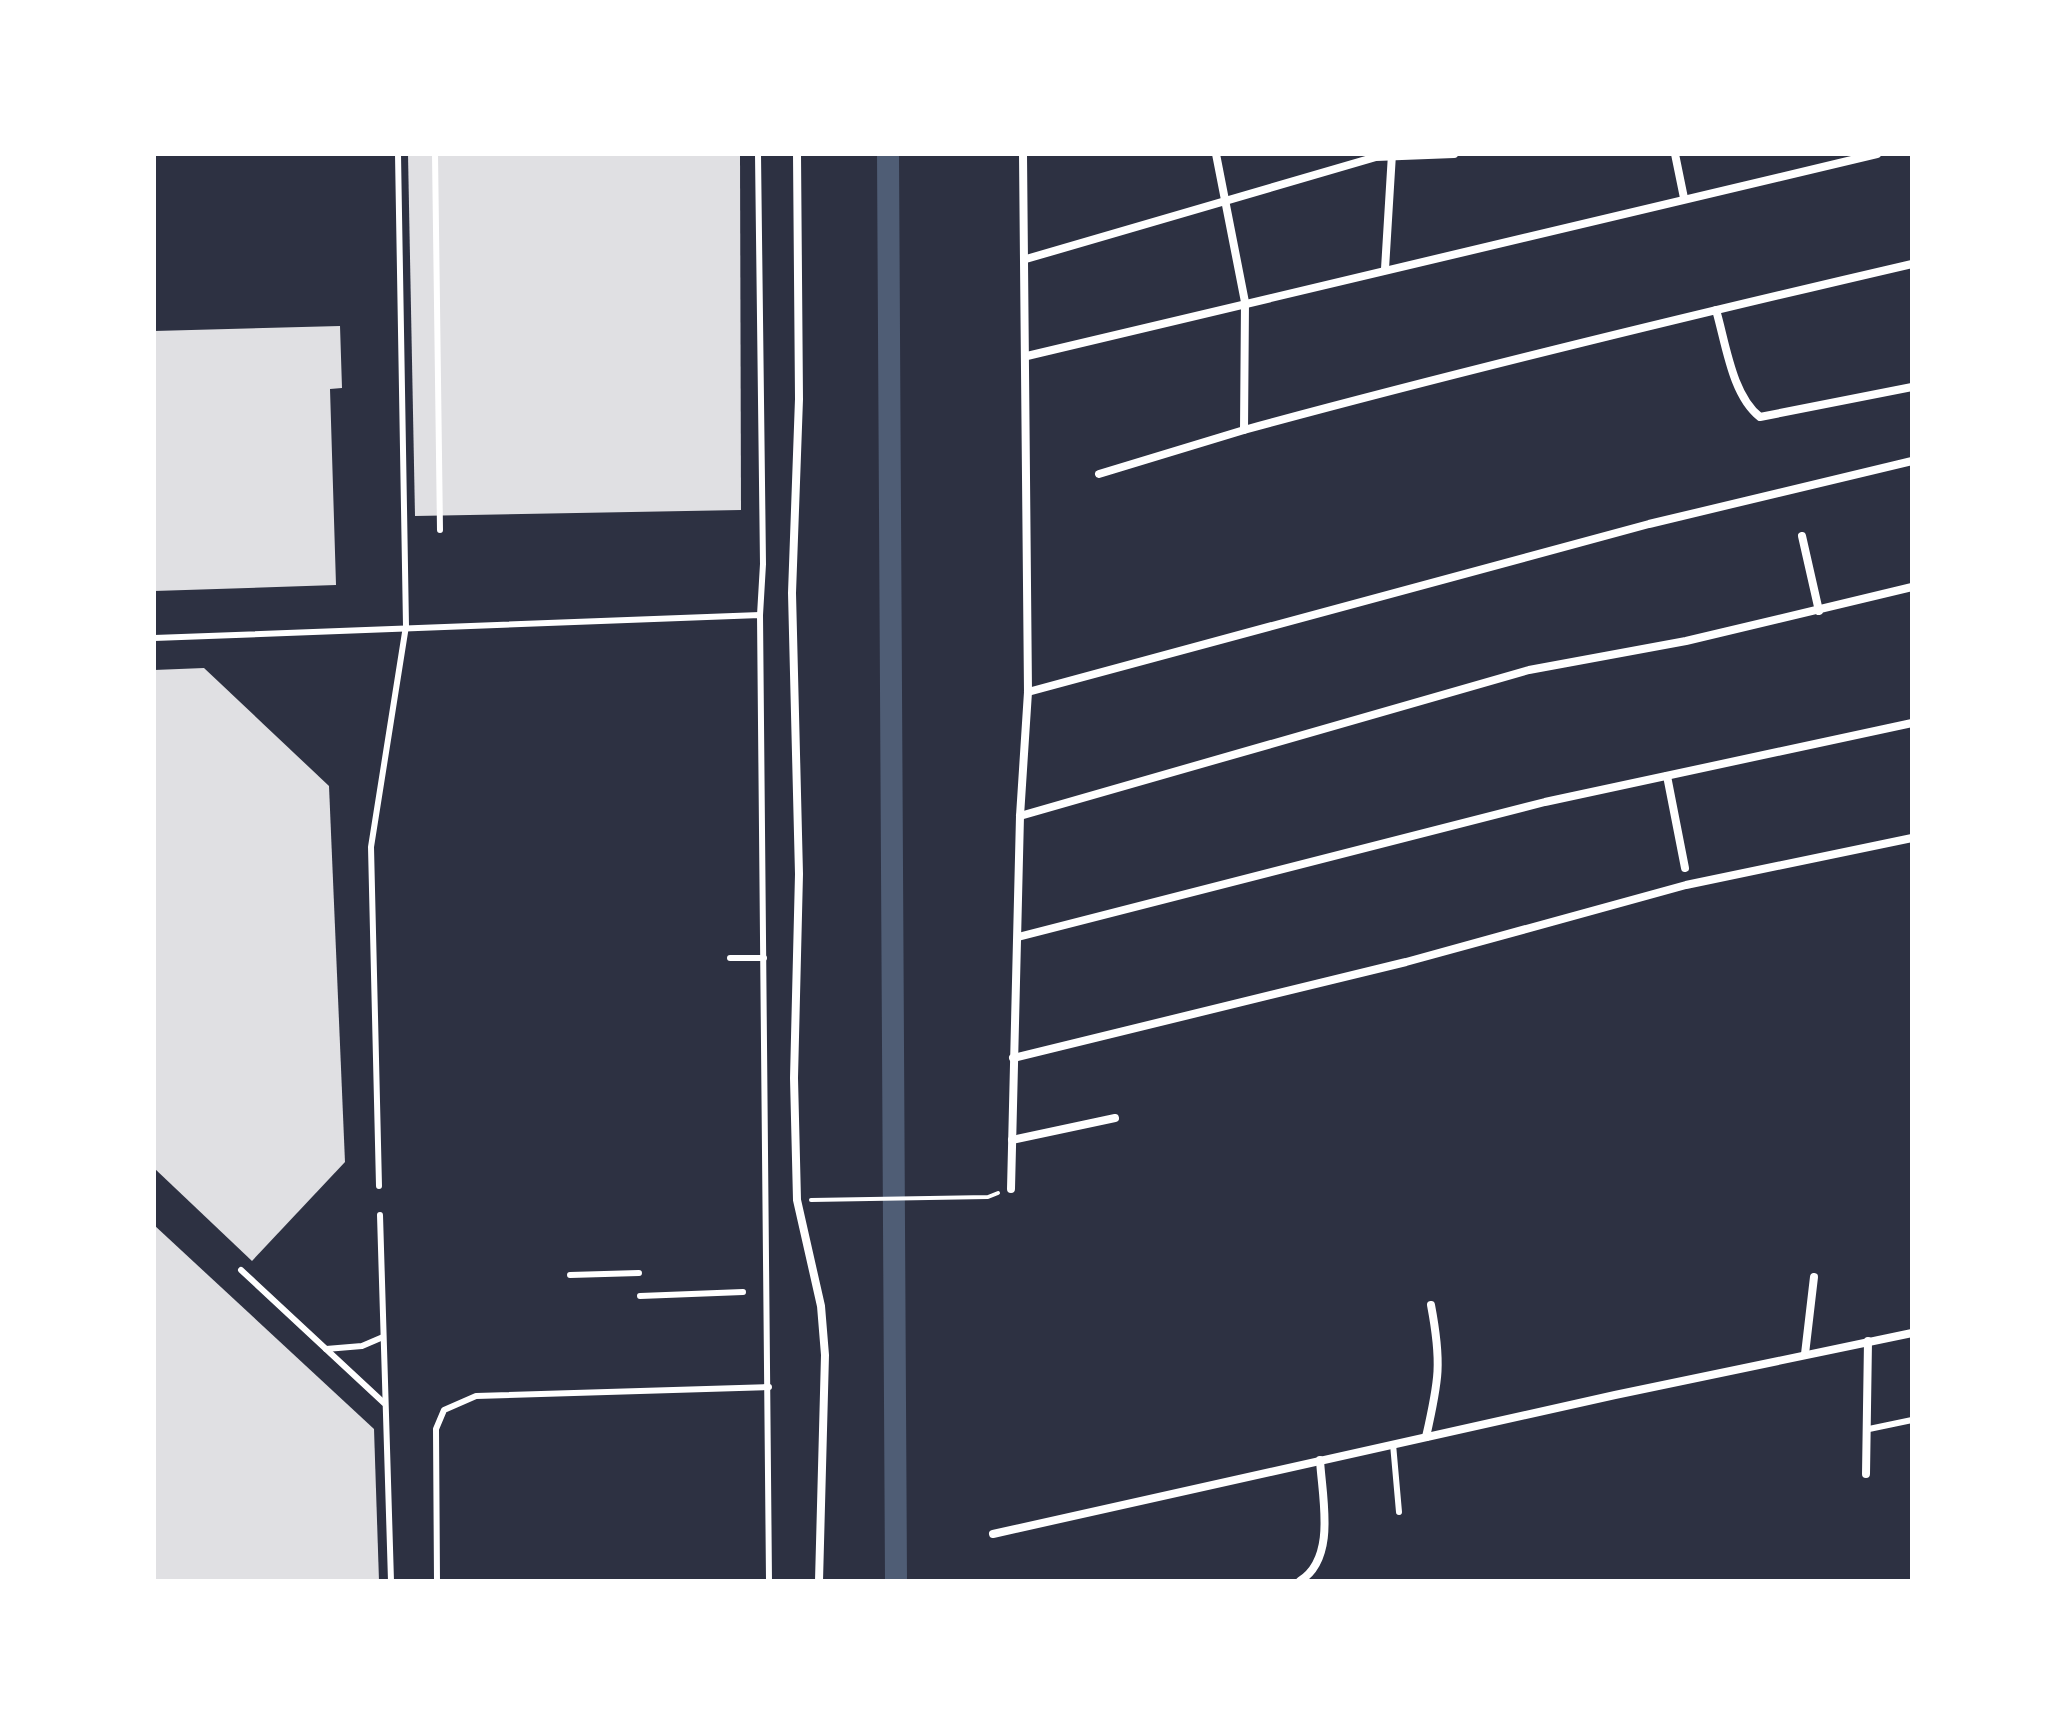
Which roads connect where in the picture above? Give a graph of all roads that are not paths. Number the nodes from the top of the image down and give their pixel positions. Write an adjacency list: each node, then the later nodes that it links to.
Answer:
1 (398, 154): 28 (lane)
2 (435, 154): 23 (lane)
3 (758, 154): 27 (lane)
4 (797, 154): 70 (street)
5 (1023, 154): 13 (street)
6 (1216, 154): 12 (street)
7 (1392, 154): 8 (street); 12 (street); 15 (street)
8 (1454, 154)
9 (1675, 154): 11 (street)
10 (1877, 154): 11 (street)
11 (1684, 198): 15 (street)
12 (1226, 200): 13 (street); 16 (street)
13 (1026, 259): 18 (street)
14 (1912, 264): 17 (street)
15 (1385, 269): 16 (street)
16 (1245, 302): 18 (street); 20 (street)
17 (1716, 310): 19 (street); 20 (street)
18 (1027, 356): 30 (street)
19 (1912, 387)
20 (1244, 430): 22 (street)
21 (1912, 461): 30 (street)
22 (1099, 474)
23 (440, 530)
24 (1802, 536): 26 (street)
25 (1912, 587): 26 (street)
26 (1819, 611): 33 (street)
27 (760, 615): 28 (lane); 38 (lane)
28 (406, 626): 29 (lane); 42 (lane)
29 (154, 638)
30 (1028, 692): 33 (street)
31 (1912, 723): 32 (street)
32 (1667, 776): 35 (street); 36 (street)
33 (1020, 816): 36 (street)
34 (1912, 838): 39 (street)
35 (1685, 868)
36 (1018, 937): 39 (street)
37 (730, 958): 38 (lane)
38 (764, 958): 57 (lane)
39 (1013, 1058): 41 (street)
40 (1115, 1118): 41 (street)
41 (1012, 1140): 43 (street)
42 (379, 1186)
43 (1011, 1189)
44 (380, 1215): 53 (lane)
45 (241, 1270): 55 (lane)
46 (639, 1273): 47 (lane)
47 (570, 1275)
48 (1814, 1277): 56 (street)
49 (743, 1292): 50 (lane)
50 (640, 1296)
51 (1431, 1305): 61 (street)
52 (1912, 1333): 54 (street)
53 (383, 1337): 55 (lane); 58 (lane)
54 (1868, 1341): 56 (street); 60 (street)
55 (326, 1349): 58 (lane)
56 (1805, 1354): 61 (street)
57 (769, 1387): 68 (lane); 69 (lane)
58 (384, 1403): 67 (lane)
59 (1912, 1420): 60 (lane)
60 (1869, 1429): 64 (street)
61 (1426, 1437): 62 (street)
62 (1393, 1444): 63 (street); 65 (lane)
63 (1320, 1460): 66 (street); 71 (street)
64 (1866, 1474)
65 (1399, 1512)
66 (993, 1534)
67 (391, 1581)
68 (437, 1581)
69 (769, 1581)
70 (819, 1581)
71 (1300, 1581)

